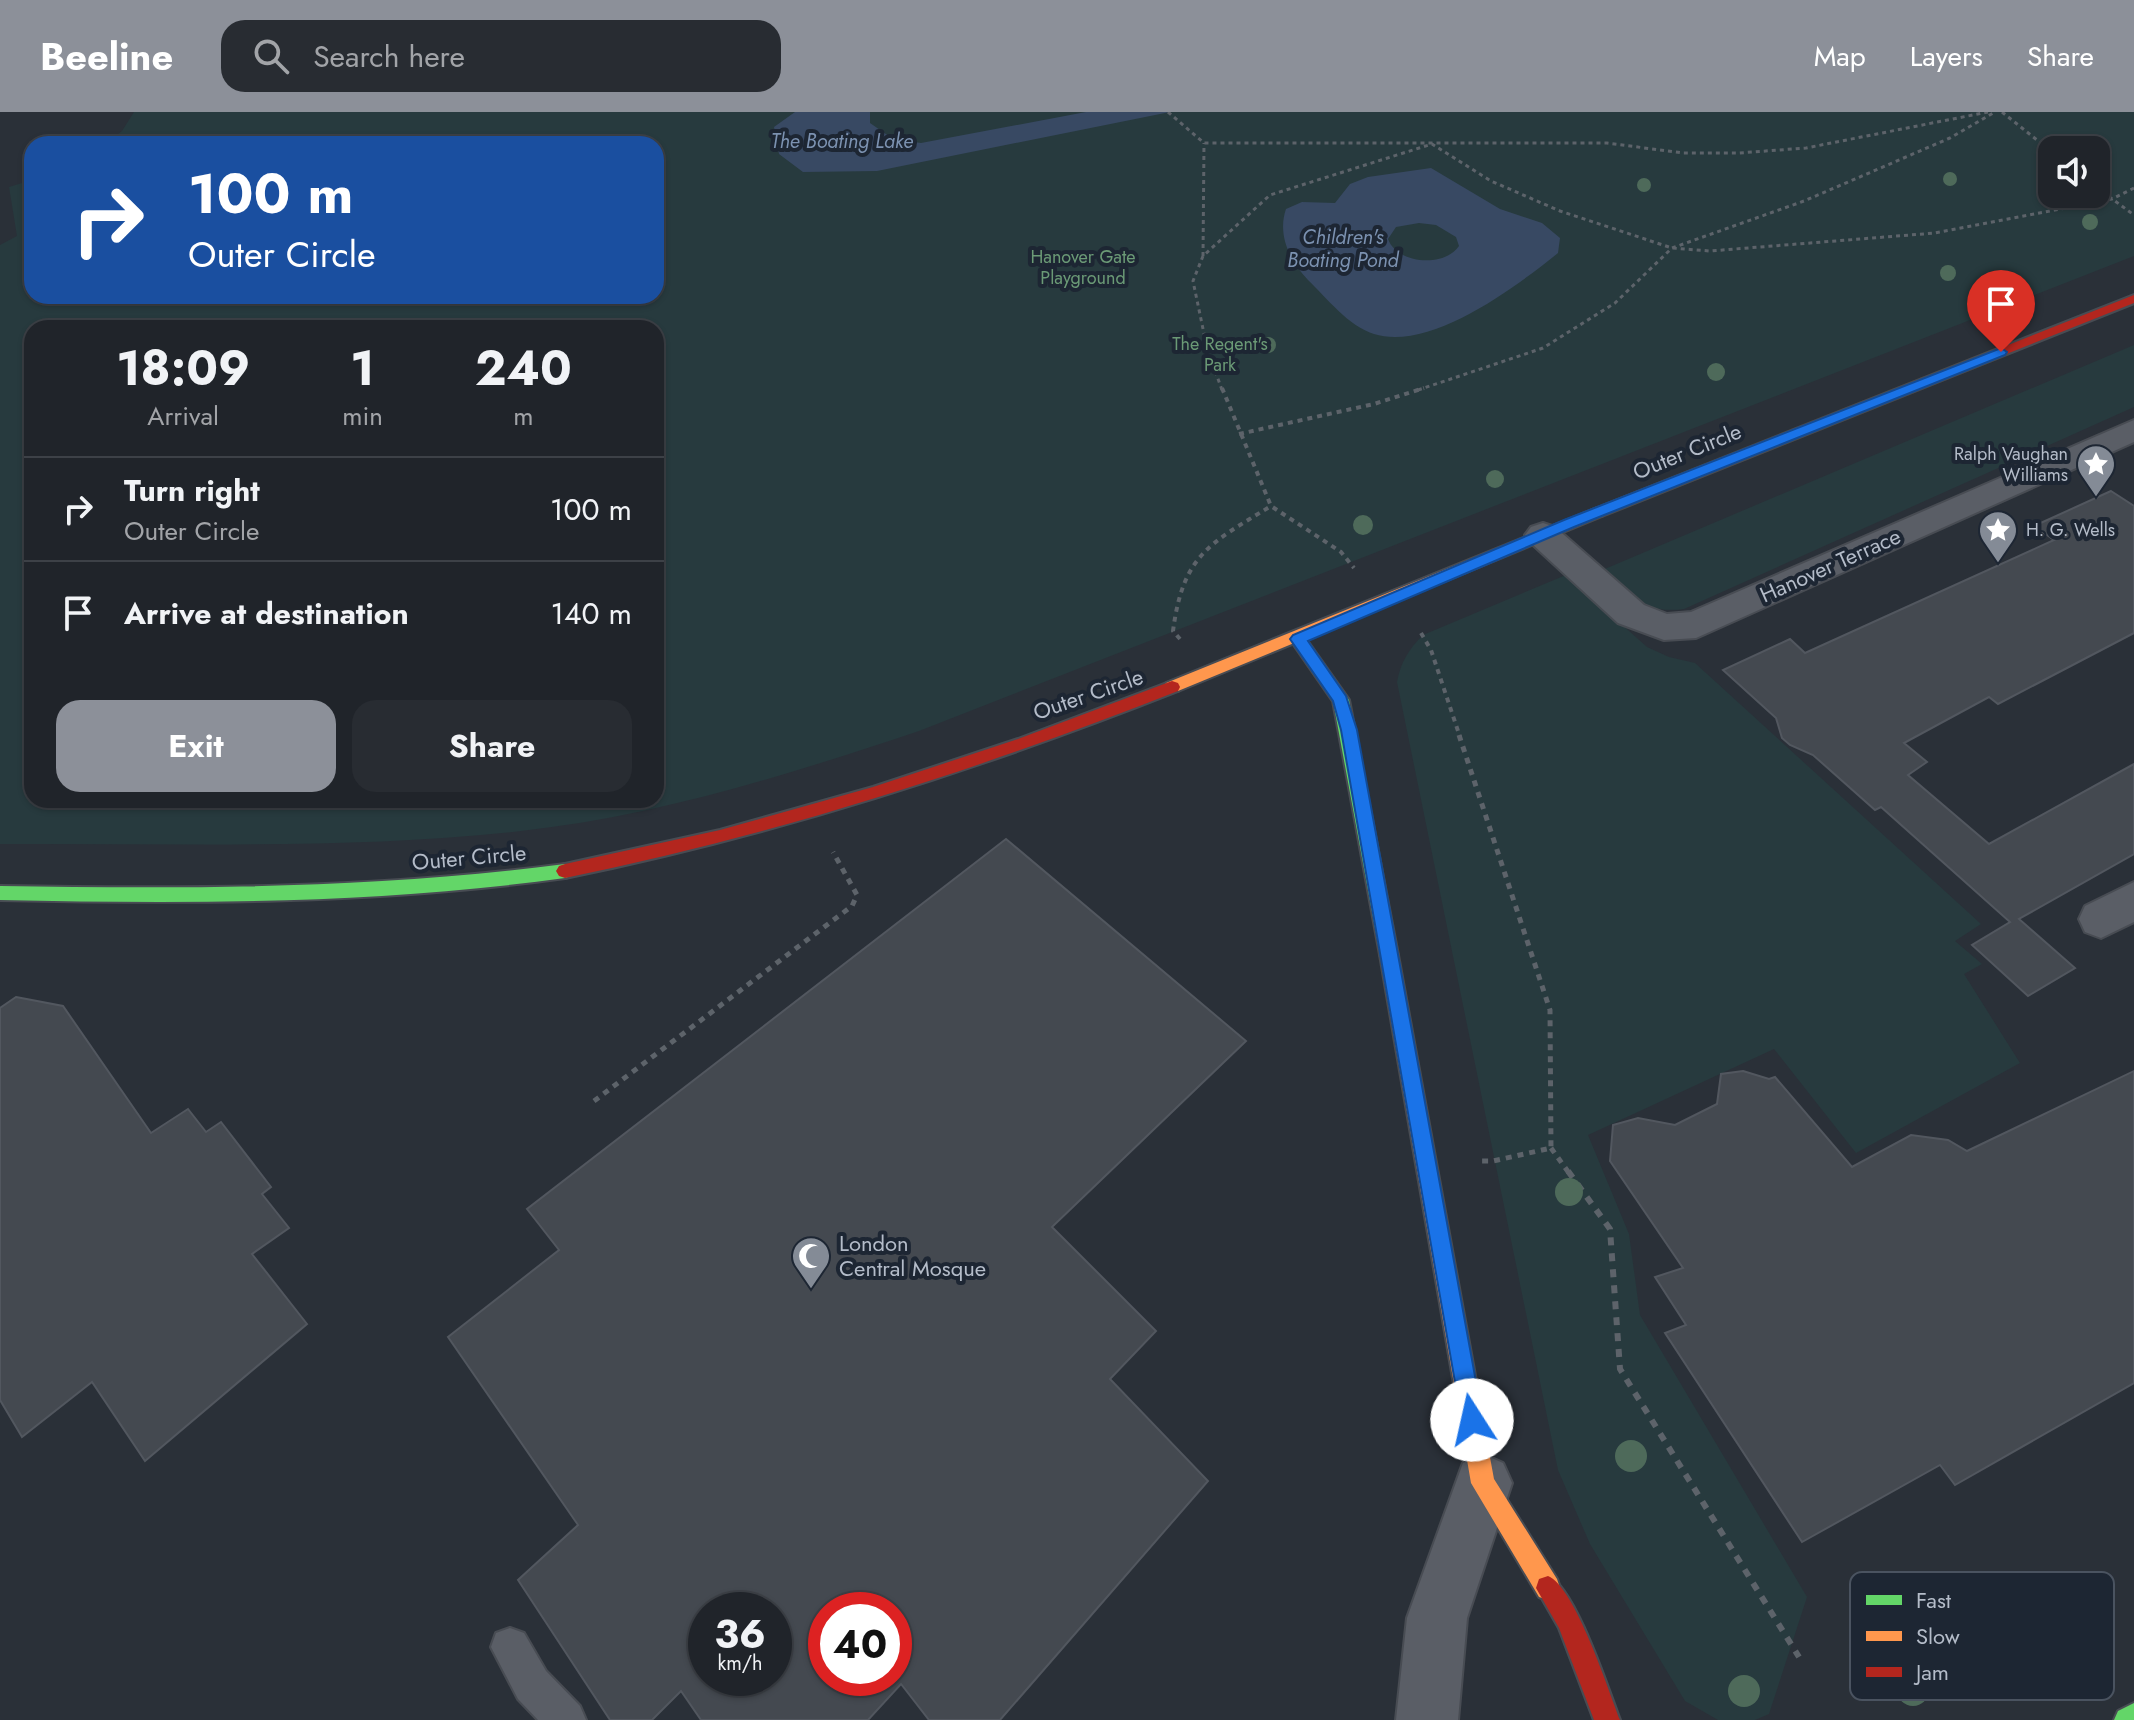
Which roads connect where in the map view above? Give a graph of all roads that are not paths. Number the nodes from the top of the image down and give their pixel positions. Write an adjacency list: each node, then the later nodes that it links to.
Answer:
1 (2134, 299): 3 (main road, Outer Circle)
2 (2134, 430): 3 (street, Hanover Terrace)
3 (1543, 535): 4 (main road, Outer Circle)
4 (1298, 639): 5 (main road, Outer Circle); 6 (main road)
5 (0, 893)
6 (1483, 1483): 10 (street); 11 (main road)
7 (510, 1647): 9 (lane)
8 (2134, 1716): 12 (main road)
9 (566, 1720)
10 (1427, 1720)
11 (1607, 1720)
12 (2127, 1720)

